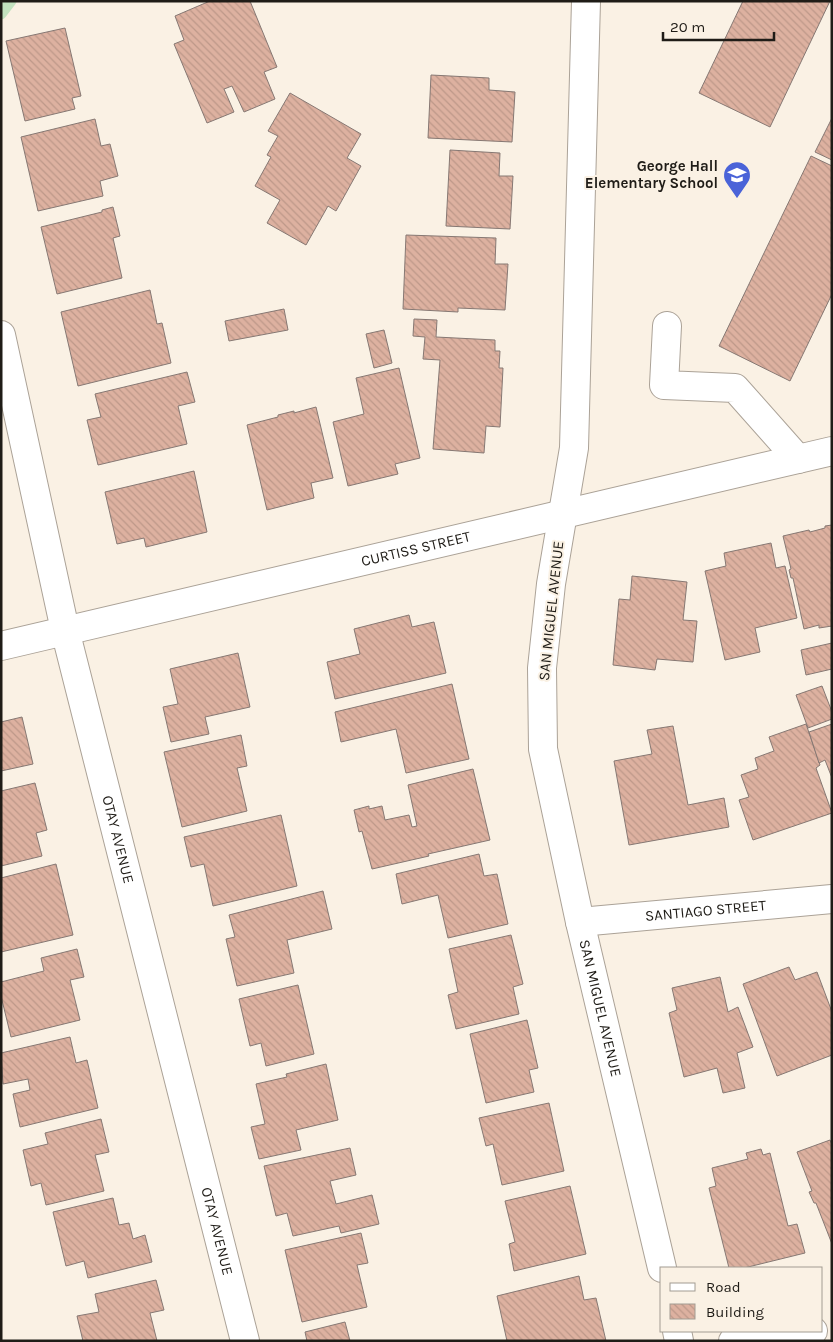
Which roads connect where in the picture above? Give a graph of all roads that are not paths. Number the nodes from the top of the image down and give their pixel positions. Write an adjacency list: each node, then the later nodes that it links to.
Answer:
1 (586, 1): 6 (street, SAN MIGUEL AVENUE)
2 (667, 326): 5 (street)
3 (1, 336): 7 (street, OTAY AVENUE)
4 (832, 451): 5 (street, CURTISS STREET)
5 (798, 459): 6 (street, CURTISS STREET)
6 (562, 515): 7 (street, CURTISS STREET); 10 (street, SAN MIGUEL AVENUE)
7 (65, 630): 8 (street, CURTISS STREET); 13 (street, OTAY AVENUE)
8 (1, 646)
9 (832, 899): 10 (street, SANTIAGO STREET)
10 (580, 922): 11 (street, SAN MIGUEL AVENUE)
11 (662, 1267)
12 (805, 1332): 14 (street)
13 (245, 1341)
14 (733, 1341)

